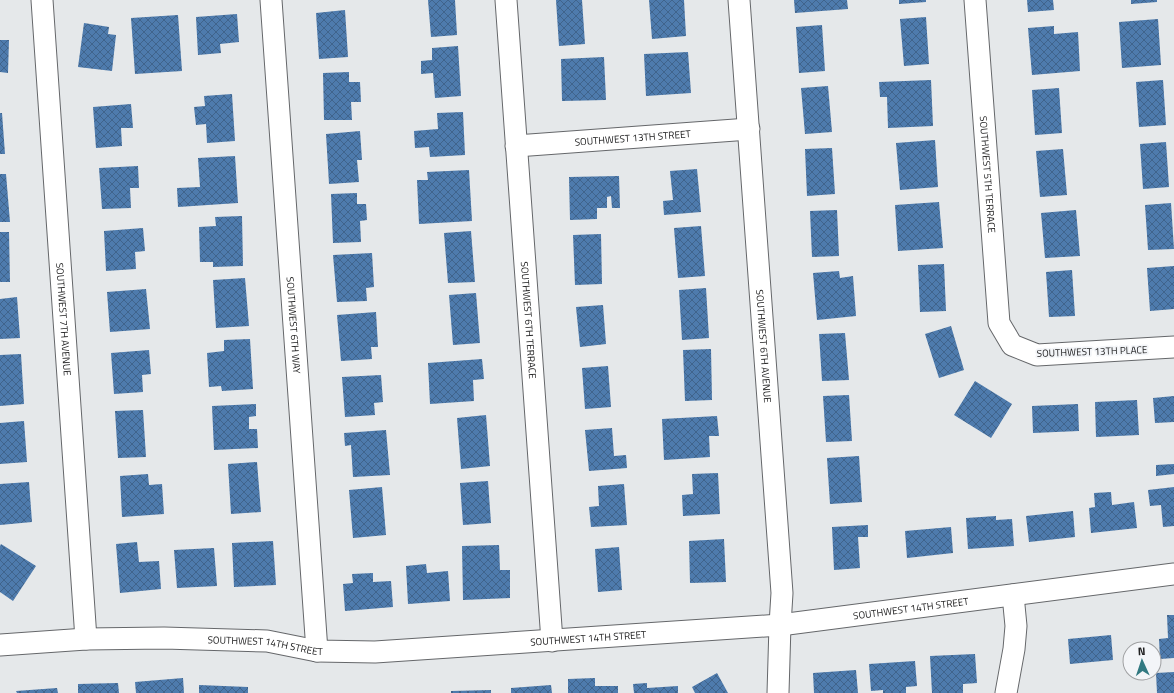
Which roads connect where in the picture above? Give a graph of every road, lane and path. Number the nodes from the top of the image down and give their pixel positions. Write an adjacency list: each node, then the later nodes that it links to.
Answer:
1 (42, 0): 13 (street, SOUTHWEST 7TH AVENUE)
2 (271, 0): 16 (street, SOUTHWEST 6TH WAY)
3 (506, 0): 7 (street, SOUTHWEST 6TH TERRACE)
4 (740, 0): 6 (street, SOUTHWEST 6TH AVENUE)
5 (975, 0): 8 (street, SOUTHWEST 5TH TERRACE)
6 (749, 129): 7 (street, SOUTHWEST 13TH STREET); 12 (street, SOUTHWEST 6TH AVENUE)
7 (516, 146): 14 (street, SOUTHWEST 6TH TERRACE)
8 (1012, 345): 9 (street, SOUTHWEST 13TH PLACE)
9 (1174, 347)
10 (1174, 574): 11 (street, SOUTHWEST 14TH STREET)
11 (1013, 595): 12 (street, SOUTHWEST 14TH STREET); 18 (street)
12 (780, 625): 14 (street, SOUTHWEST 14TH STREET); 17 (street, SOUTHWEST 6TH AVENUE)
13 (86, 639): 15 (street, SOUTHWEST 14TH STREET); 16 (street, SOUTHWEST 14TH STREET)
14 (552, 641): 16 (street, SOUTHWEST 14TH STREET)
15 (0, 644)
16 (317, 651)
17 (778, 693)
18 (1006, 693)

